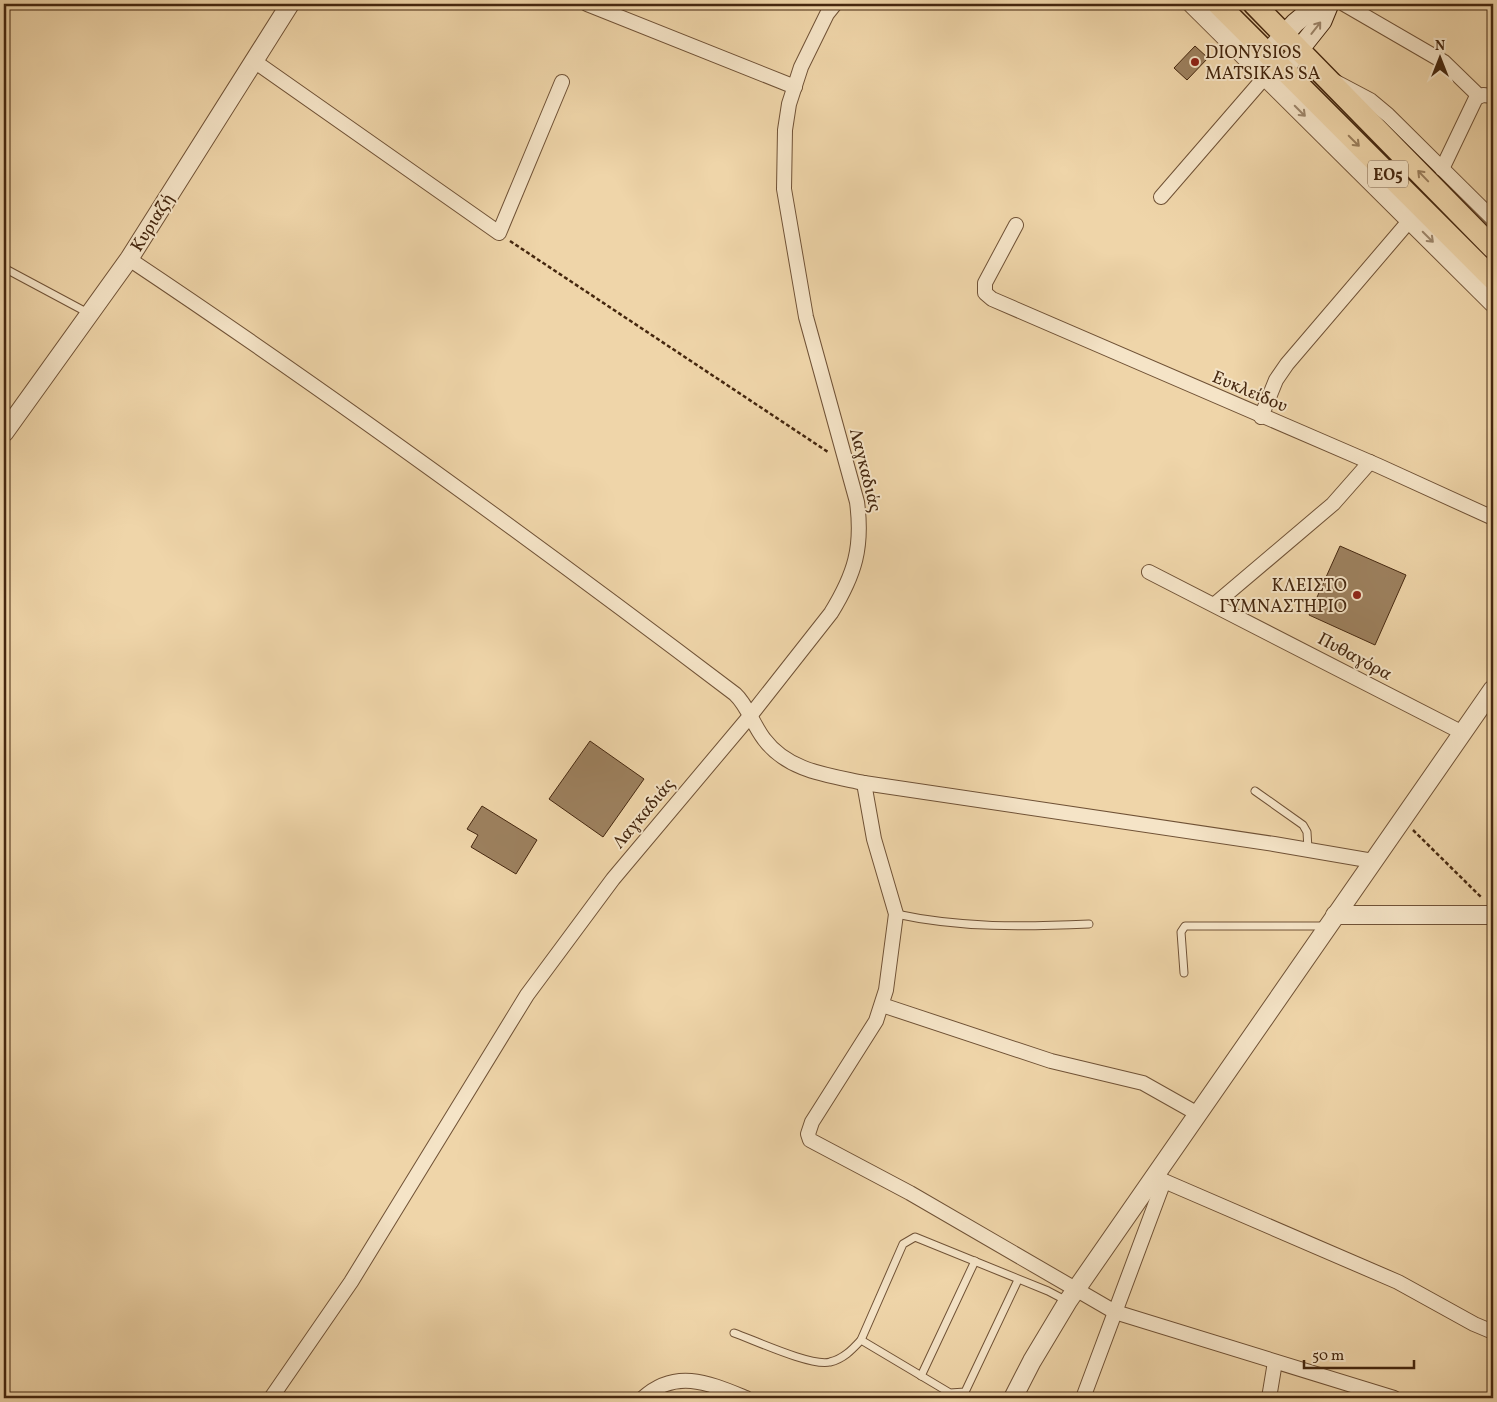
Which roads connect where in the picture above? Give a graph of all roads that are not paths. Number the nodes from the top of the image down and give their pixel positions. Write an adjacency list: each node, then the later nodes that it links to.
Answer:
1 (290, 4): 13 (street, Κυριαζή)
2 (587, 4): 17 (street)
3 (835, 4): 17 (street, Λαγκαδιάς)
4 (1192, 4): 14 (street)
5 (1218, 4): 12 (main road, ΕΟ5)
6 (1254, 4): 11 (main road, ΕΟ5)
7 (1268, 4): 11 (street)
8 (1318, 4): 11 (main road)
9 (1329, 4): 11 (main road, one-way to 9)
10 (1344, 4): 18 (street)
11 (1286, 37): 12 (main road); 14 (main road); 15 (main road, ΕΟ5)
12 (1268, 54): 14 (main road, ΕΟ5)
13 (254, 61): 16 (street); 25 (street, Κυριαζή)
14 (1273, 74): 20 (street); 22 (street, one-way to 22); 27 (main road, ΕΟ5, one-way to 27)
15 (1328, 78): 19 (street); 24 (main road, ΕΟ5, one-way to 15)
16 (562, 82)
17 (794, 87): 37 (street, Λαγκαδιάς)
18 (1486, 96): 19 (street)
19 (1442, 169): 21 (street)
20 (1161, 197)
21 (1493, 219)
22 (1410, 220): 28 (street, one-way to 28); 30 (street)
23 (1016, 225): 30 (street, Ευκλείδου)
24 (1493, 248)
25 (129, 259): 29 (street, Κυριαζή); 37 (street)
26 (4, 268): 29 (lane)
27 (1493, 279)
28 (1493, 303)
29 (90, 314): 31 (street, Κυριαζή)
30 (1261, 417): 32 (street, Ευκλείδου)
31 (4, 432)
32 (1370, 462): 33 (street, Ευκλείδου); 35 (street)
33 (1493, 518)
34 (1149, 572): 35 (street, Πυθαγόρα)
35 (1215, 604): 38 (street, Πυθαγόρα)
36 (1493, 689): 38 (street)
37 (750, 716): 39 (street); 60 (street, Λαγκαδιάς)
38 (1462, 733): 42 (street)
39 (864, 784): 41 (street); 44 (street)
40 (1255, 790): 41 (lane)
41 (1308, 849): 42 (street)
42 (1373, 861): 45 (street)
43 (1490, 909): 45 (street)
44 (896, 914): 46 (lane); 48 (street)
45 (1332, 921): 47 (lane); 49 (street)
46 (1089, 924)
47 (1184, 973)
48 (882, 1005): 49 (street); 53 (street)
49 (1198, 1114): 50 (street)
50 (1159, 1179): 53 (street); 54 (street); 55 (street)
51 (975, 1261): 52 (lane); 57 (lane); 59 (lane)
52 (1018, 1280): 53 (lane); 59 (lane)
53 (1072, 1296): 54 (street); 63 (street)
54 (1114, 1312): 58 (street); 64 (street)
55 (1493, 1332)
56 (734, 1333): 57 (lane)
57 (860, 1340): 59 (lane)
58 (1275, 1362): 65 (street); 66 (street)
59 (921, 1376)
60 (271, 1398)
61 (643, 1398): 62 (street)
62 (746, 1398)
63 (1013, 1398)
64 (1083, 1398)
65 (1270, 1398)
66 (1394, 1398)

